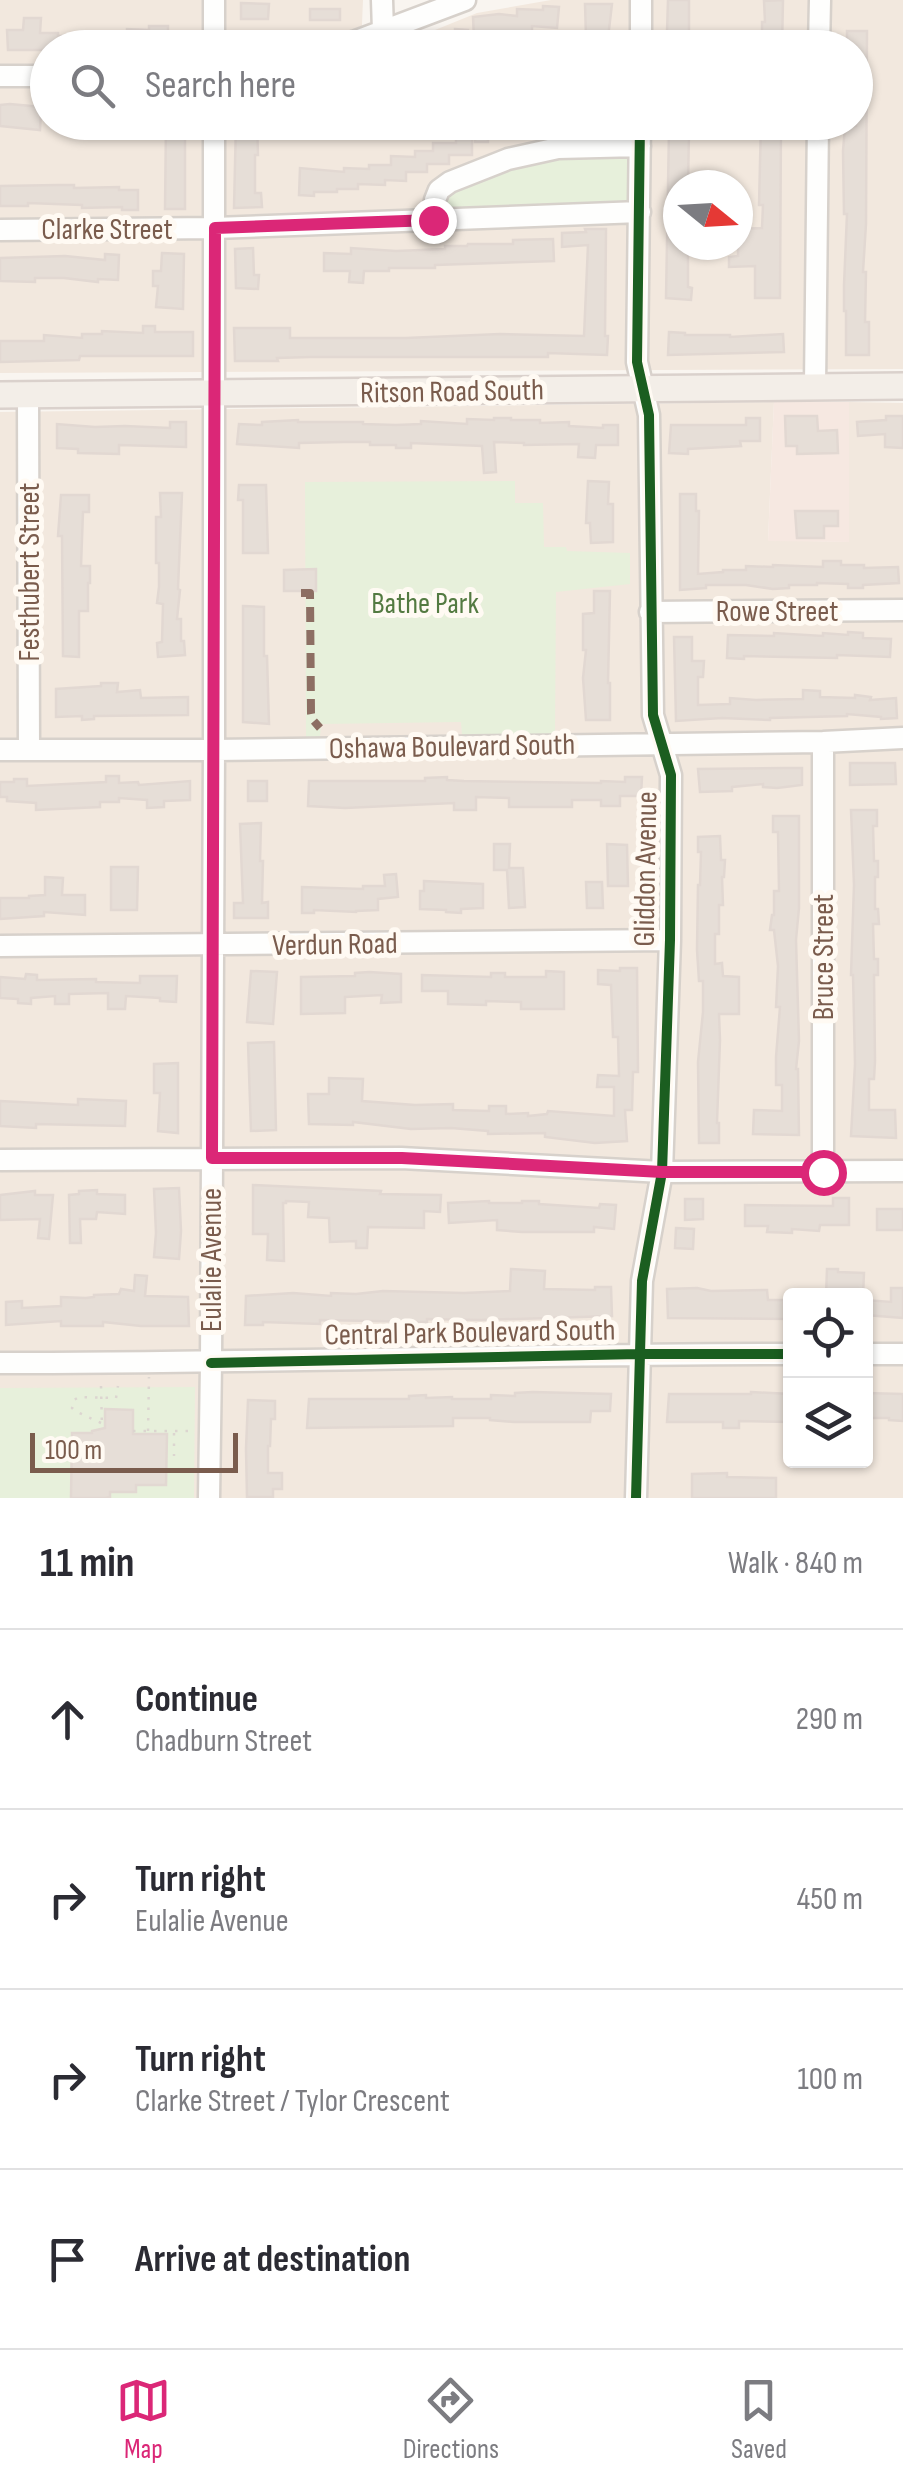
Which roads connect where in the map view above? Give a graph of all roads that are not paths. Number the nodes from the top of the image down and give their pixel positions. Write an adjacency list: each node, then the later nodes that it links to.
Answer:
1 (214, 0): 6 (street)
2 (382, 0): 7 (street)
3 (465, 0): 8 (street)
4 (641, 0): 9 (street)
5 (820, 0): 10 (street)
6 (214, 30)
7 (383, 30)
8 (386, 30)
9 (641, 30)
10 (819, 30)
11 (0, 76): 12 (street)
12 (30, 76)
13 (214, 140): 19 (street, Eulalie Avenue)
14 (640, 140): 16 (street, Gliddon Avenue)
15 (818, 140): 21 (street)
16 (640, 146): 17 (street, Gliddon Avenue); 18 (street)
17 (640, 212): 18 (street); 23 (street, Gliddon Avenue)
18 (433, 220): 19 (street, Clarke Street)
19 (215, 228): 20 (street, Clarke Street); 26 (street, Eulalie Avenue)
20 (0, 230)
21 (815, 385): 22 (main road, Ritson Road South); 23 (main road, Ritson Road South)
22 (903, 386)
23 (643, 389): 26 (main road, Ritson Road South); 28 (street, Gliddon Avenue)
24 (0, 394): 25 (main road, Ritson Road South)
25 (28, 394): 26 (main road, Ritson Road South); 33 (street, Festhubert Street)
26 (214, 394): 34 (street, Eulalie Avenue)
27 (903, 610): 28 (street, Rowe Street)
28 (650, 612): 30 (street, Gliddon Avenue)
29 (903, 738): 31 (street, Oshawa Boulevard South)
30 (661, 742): 31 (street, Oshawa Boulevard South); 34 (street, Oshawa Boulevard South); 35 (street, Gliddon Avenue)
31 (823, 742): 42 (street, Bruce Street)
32 (0, 750): 33 (street, Oshawa Boulevard South)
33 (30, 750): 34 (street, Oshawa Boulevard South)
34 (214, 750): 36 (street, Eulalie Avenue)
35 (670, 940): 36 (street, Verdun Road); 41 (street, Gliddon Avenue)
36 (213, 945): 37 (street, Verdun Road); 38 (street, Eulalie Avenue)
37 (0, 946)
38 (212, 1158): 39 (street); 41 (street); 47 (street, Eulalie Avenue)
39 (0, 1160)
40 (903, 1171): 42 (street)
41 (662, 1172): 42 (street); 43 (street, Gliddon Avenue)
42 (823, 1172)
43 (639, 1354): 44 (street, Central Park Boulevard South); 47 (street, Central Park Boulevard South); 50 (street, Gliddon Avenue)
44 (783, 1354)
45 (873, 1354): 46 (street)
46 (903, 1354)
47 (211, 1363): 48 (street, Central Park Boulevard South); 49 (street, Eulalie Avenue)
48 (0, 1364)
49 (208, 1498)
50 (636, 1498)

